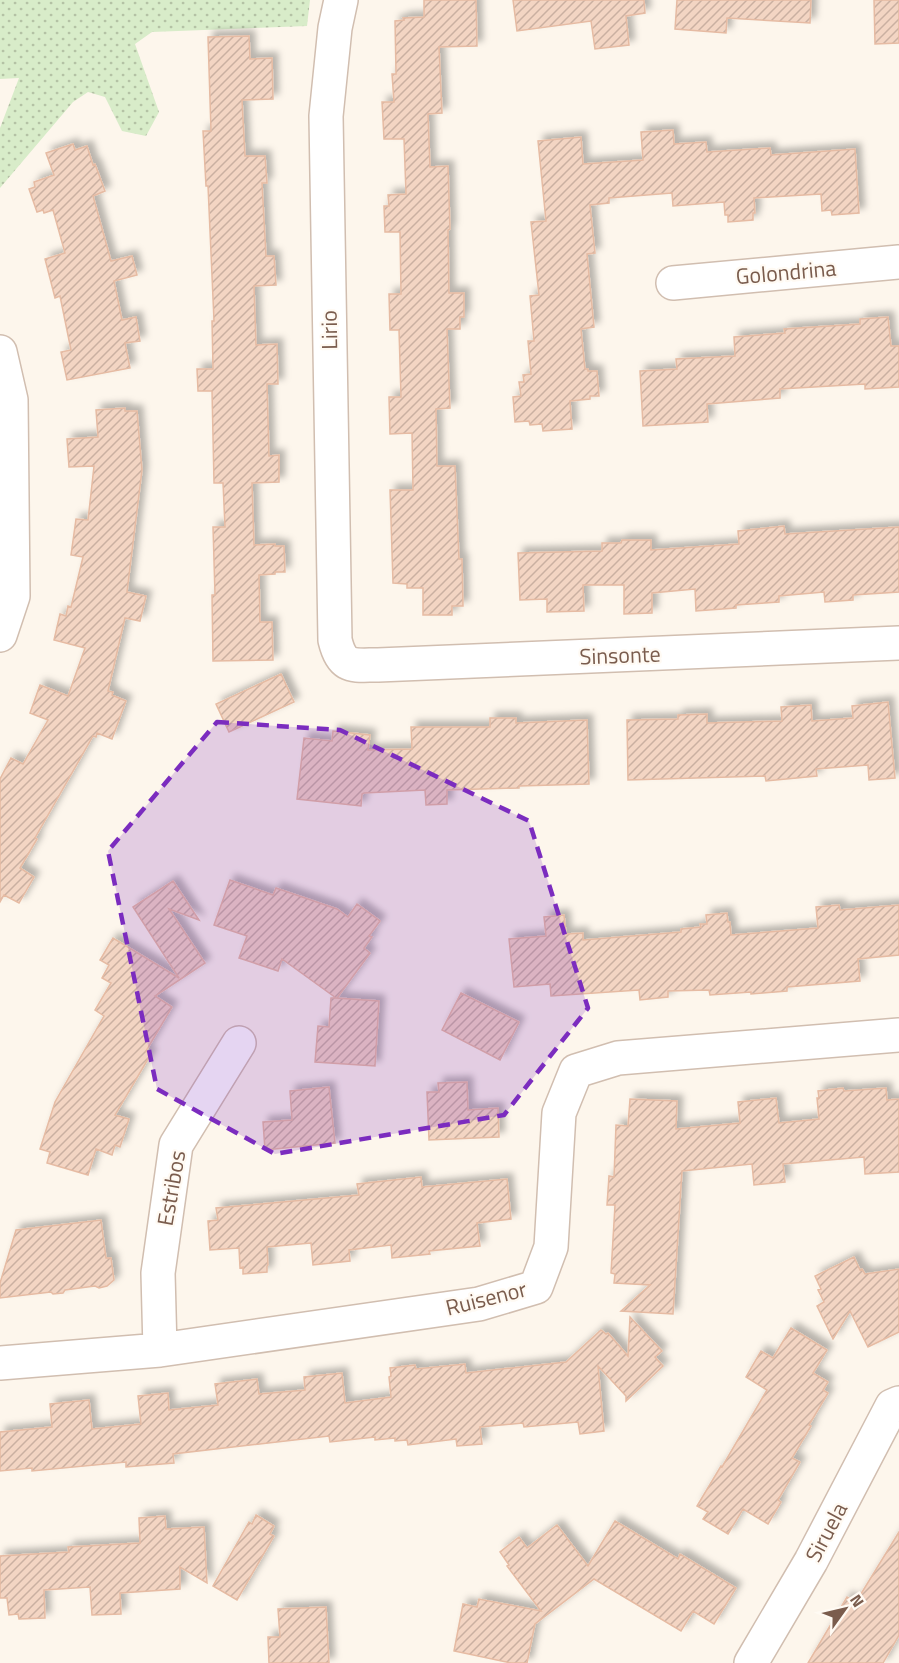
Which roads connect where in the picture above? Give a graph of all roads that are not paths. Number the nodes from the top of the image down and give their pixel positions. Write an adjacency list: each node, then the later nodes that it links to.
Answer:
1 (341, 0): 7 (street, Lirio)
2 (899, 262): 3 (street, Golondrina)
3 (673, 282)
4 (0, 352): 5 (street)
5 (0, 635)
6 (899, 644): 7 (street, Sinsonte)
7 (342, 660)
8 (899, 1035): 10 (street, Ruisenor)
9 (239, 1043): 10 (street, Estribos)
10 (160, 1350): 11 (street, Ruisenor)
11 (0, 1363)
12 (899, 1403): 13 (street, Siruela)
13 (752, 1663)

